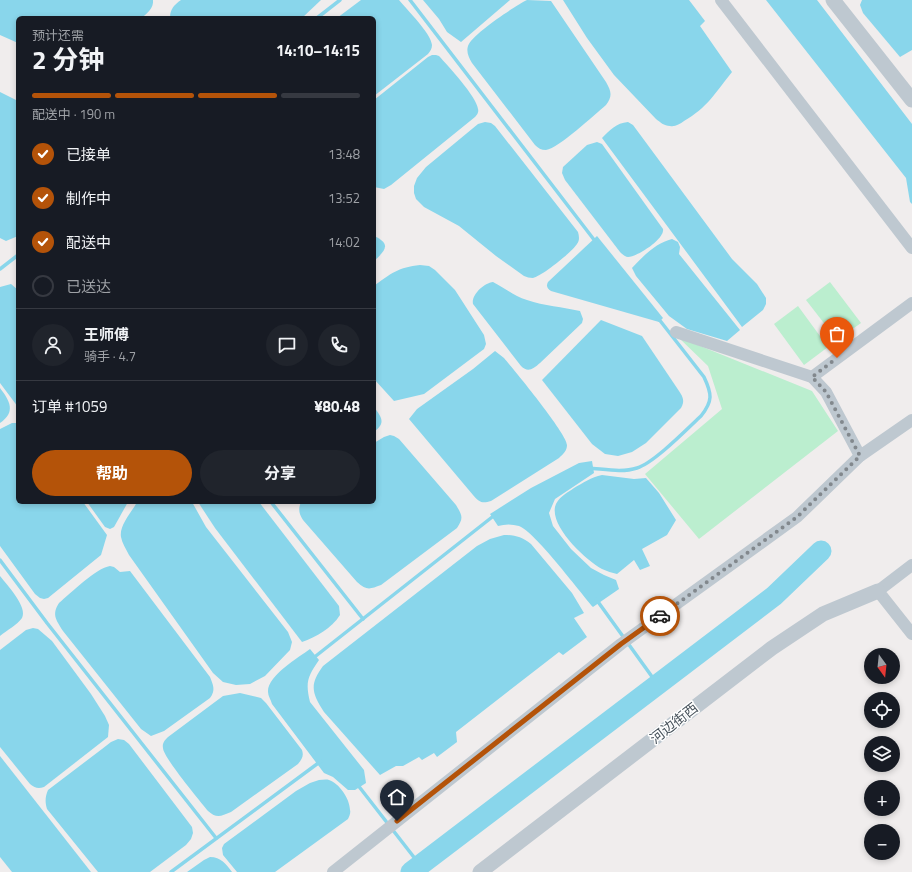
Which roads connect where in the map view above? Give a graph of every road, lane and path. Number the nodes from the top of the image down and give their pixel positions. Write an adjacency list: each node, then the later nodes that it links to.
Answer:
1 (721, 0): 4 (street)
2 (833, 0): 3 (street)
3 (912, 100)
4 (912, 248)
5 (912, 303): 7 (street)
6 (676, 332): 7 (street)
7 (812, 377): 9 (street)
8 (912, 420): 9 (street)
9 (860, 456): 13 (street)
10 (912, 565): 11 (street)
11 (878, 591): 12 (street); 14 (street, 河边街西)
12 (912, 634)
13 (333, 872)
14 (480, 872)

